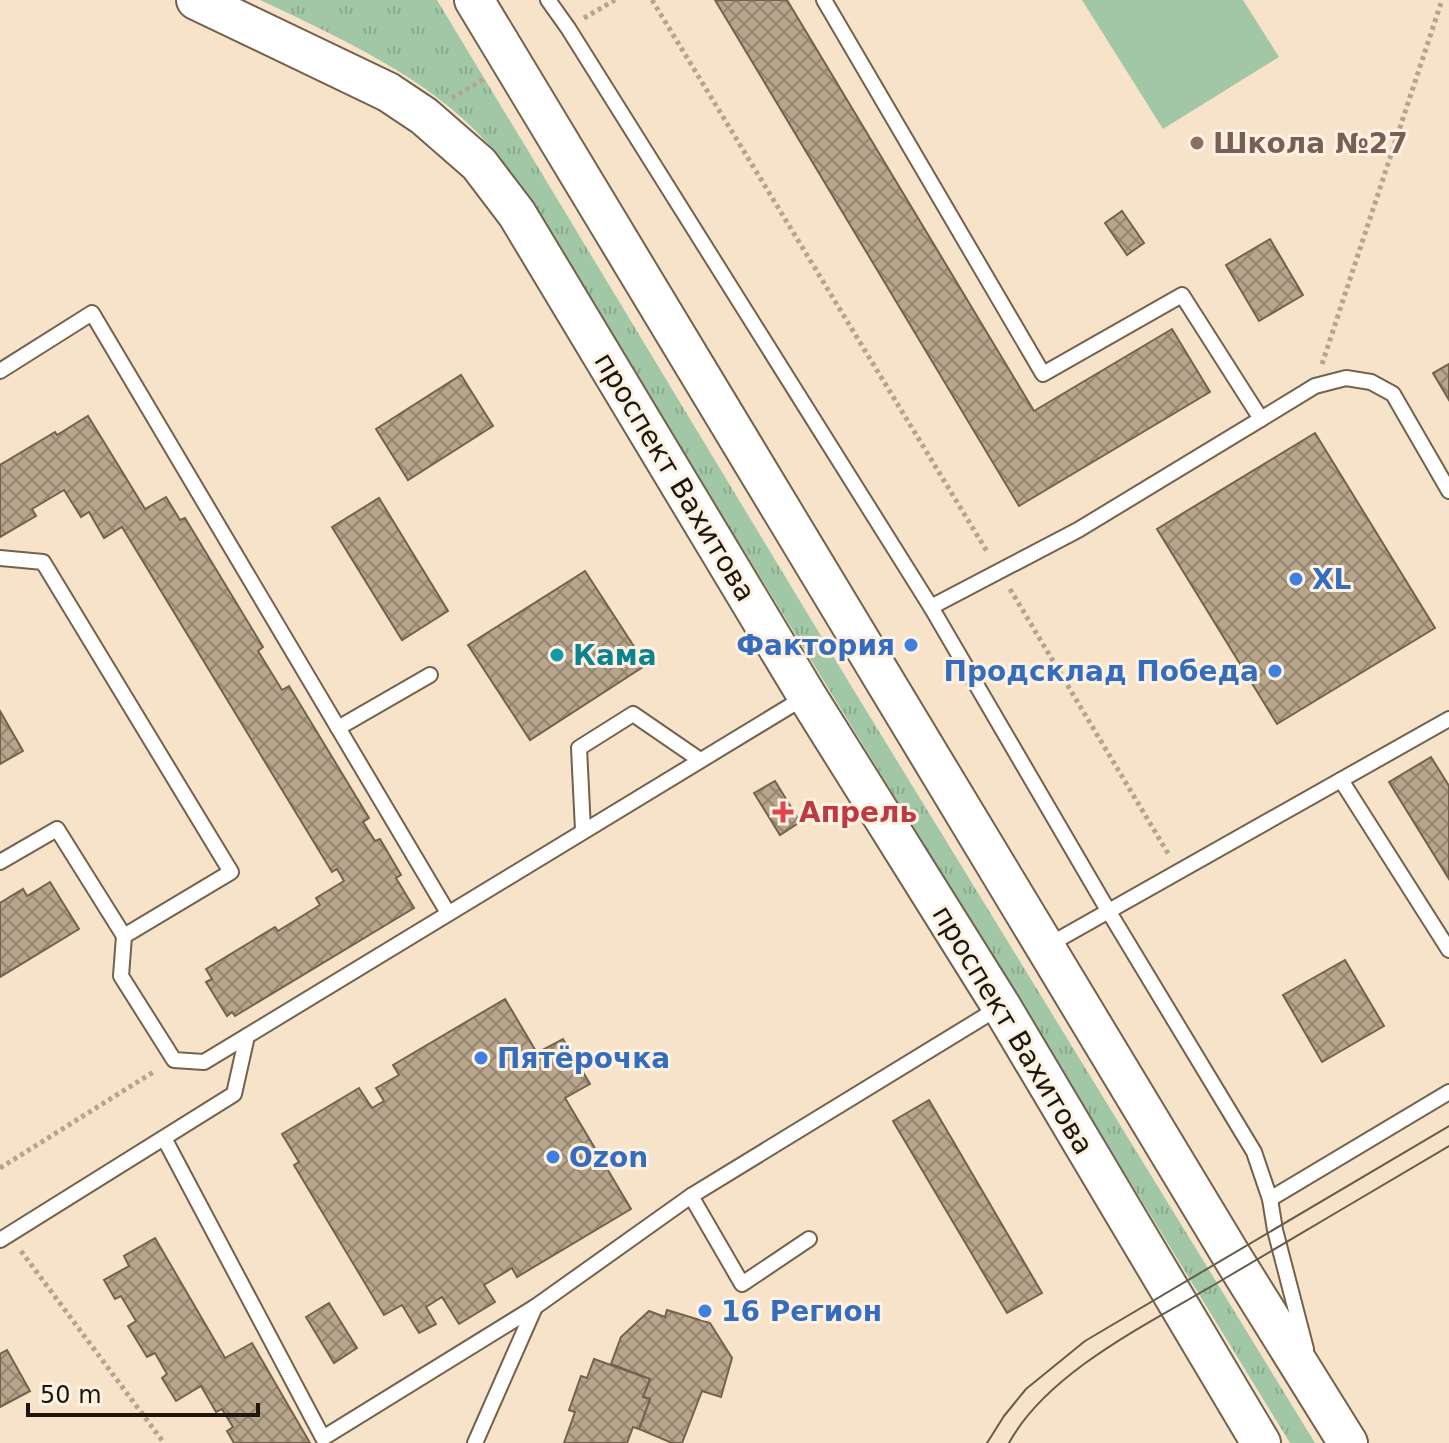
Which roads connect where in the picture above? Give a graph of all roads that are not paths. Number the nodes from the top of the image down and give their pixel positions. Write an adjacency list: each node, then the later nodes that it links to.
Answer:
1 (196, 0): 11 (main road, проспект Вахитова)
2 (474, 0): 21 (main road)
3 (548, 0): 9 (lane)
4 (824, 0): 6 (lane)
5 (0, 371): 13 (lane)
6 (1261, 419): 7 (lane); 9 (lane)
7 (1449, 491)
8 (0, 558): 20 (lane)
9 (931, 607): 18 (lane)
10 (430, 675): 13 (lane)
11 (807, 696): 14 (lane); 23 (main road, проспект Вахитова)
12 (1449, 719): 15 (lane)
13 (338, 728): 19 (lane)
14 (700, 760): 16 (lane); 16 (lane)
15 (1341, 780): 18 (lane); 22 (lane)
16 (583, 830): 19 (lane)
17 (0, 862): 20 (lane)
18 (1109, 912): 21 (lane); 28 (lane)
19 (448, 913): 24 (lane)
20 (124, 936): 24 (lane)
21 (1045, 948): 32 (main road)
22 (1449, 950)
23 (1001, 1006): 27 (lane); 35 (main road, проспект Вахитова)
24 (247, 1036): 26 (lane)
25 (1449, 1092): 28 (lane)
26 (164, 1138): 29 (lane); 33 (lane)
27 (691, 1196): 30 (lane); 31 (lane)
28 (1270, 1199): 32 (lane)
29 (4, 1237)
30 (809, 1239)
31 (535, 1307): 33 (lane); 34 (lane)
32 (1317, 1393): 36 (main road)
33 (325, 1440)
34 (475, 1443)
35 (1261, 1443)
36 (1348, 1443)

